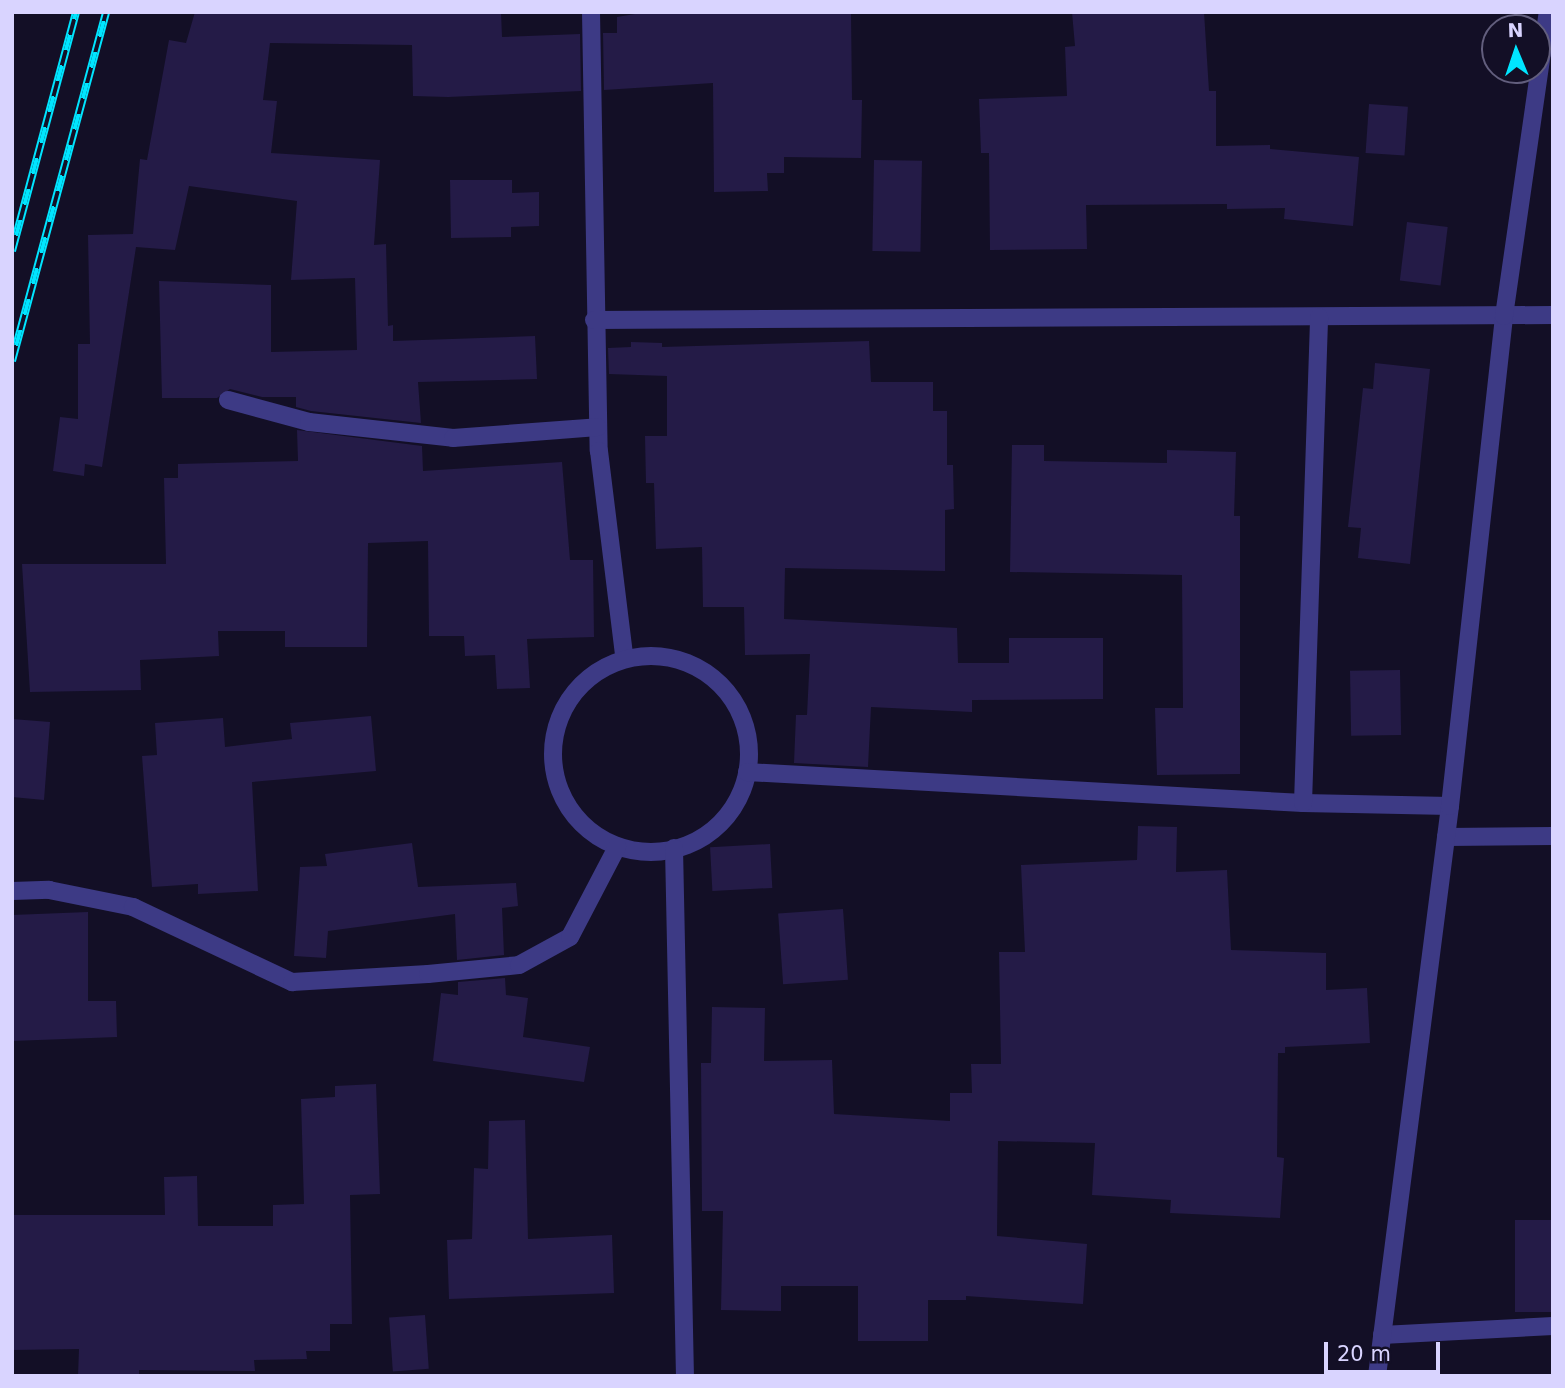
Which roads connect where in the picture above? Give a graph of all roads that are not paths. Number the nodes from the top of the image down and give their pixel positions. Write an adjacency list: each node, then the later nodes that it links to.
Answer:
1 (592, 12): 6 (street)
2 (1548, 12): 4 (street)
3 (1553, 315): 4 (street)
4 (1504, 316): 5 (street); 12 (street)
5 (1319, 317): 6 (street); 11 (street)
6 (594, 320): 8 (street)
7 (228, 400): 8 (street)
8 (598, 427): 9 (street)
9 (624, 656): 10 (street); 15 (street)
10 (747, 772): 11 (street); 16 (street)
11 (1303, 803): 12 (street)
12 (1450, 806): 14 (street)
13 (1553, 836): 14 (street)
14 (1446, 837): 19 (street)
15 (617, 847): 16 (street); 17 (street)
16 (674, 848): 20 (street)
17 (12, 891)
18 (1553, 1326): 19 (street)
19 (1382, 1335): 21 (street)
20 (685, 1376)
21 (1377, 1376)

